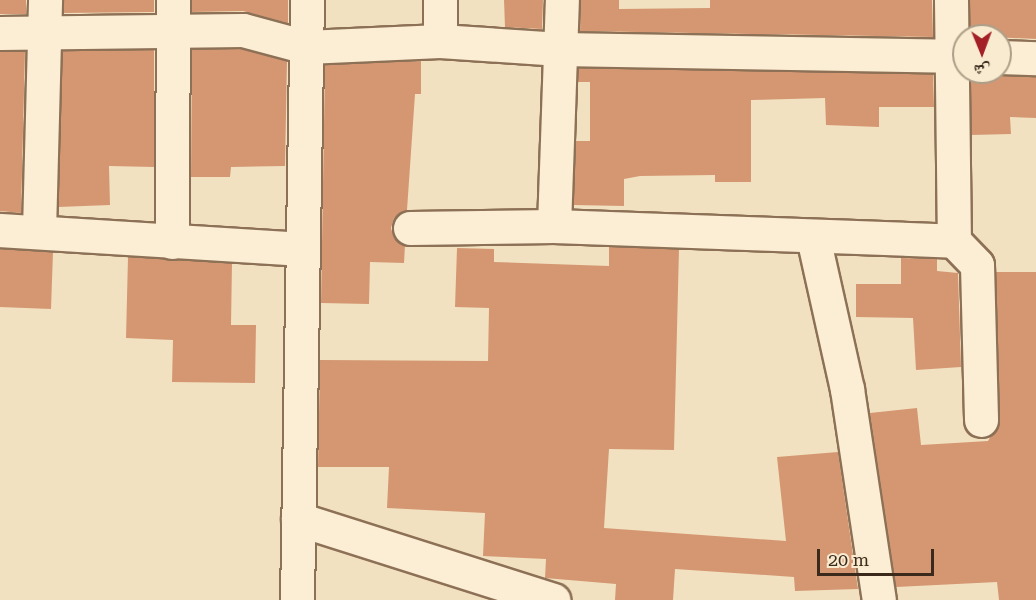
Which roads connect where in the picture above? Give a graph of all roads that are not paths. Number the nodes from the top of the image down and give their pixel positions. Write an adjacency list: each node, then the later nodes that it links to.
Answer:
1 (45, 0): 9 (street)
2 (307, 0): 11 (street)
3 (440, 0): 10 (street)
4 (562, 0): 12 (street)
5 (951, 0): 7 (street)
6 (173, 14): 9 (street); 11 (street); 23 (street)
7 (954, 24)
8 (0, 33): 9 (street)
9 (45, 34): 20 (street)
10 (440, 41): 11 (street); 12 (street)
11 (306, 46): 24 (street)
12 (560, 49): 13 (street); 17 (street)
13 (952, 56)
14 (1012, 57): 15 (street)
15 (1036, 58)
16 (957, 84): 22 (street)
17 (554, 226): 18 (street); 21 (street)
18 (410, 228)
19 (0, 230): 20 (street)
20 (39, 231): 23 (street)
21 (813, 237): 22 (street); 29 (street)
22 (954, 241): 25 (street)
23 (172, 242): 24 (street)
24 (302, 249): 26 (street)
25 (981, 420)
26 (298, 519): 27 (street); 28 (street)
27 (297, 600)
28 (553, 600)
29 (879, 600)

